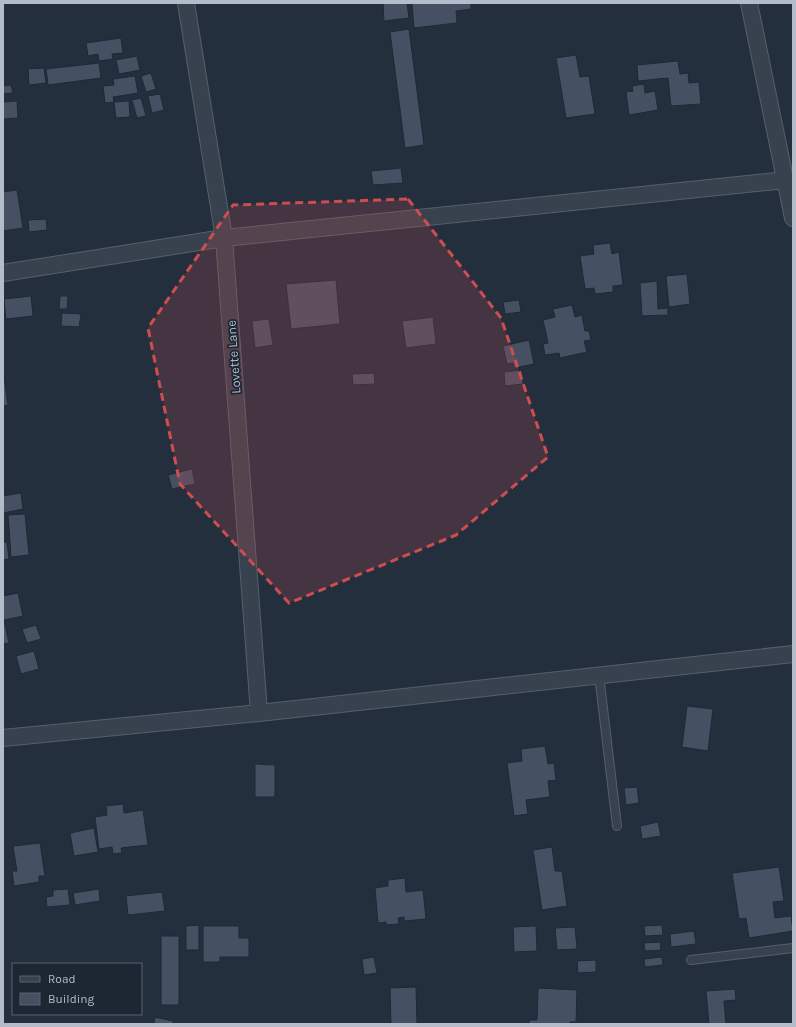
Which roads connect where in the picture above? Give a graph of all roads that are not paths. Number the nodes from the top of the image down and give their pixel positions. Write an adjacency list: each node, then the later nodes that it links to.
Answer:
1 (186, 3): 5 (street, Lovette Lane)
2 (749, 3): 3 (street)
3 (786, 180): 4 (street); 5 (street)
4 (793, 218)
5 (224, 238): 6 (street); 9 (street, Lovette Lane)
6 (3, 273)
7 (793, 654): 8 (street)
8 (599, 675): 9 (street); 11 (lane)
9 (259, 713): 10 (street)
10 (3, 738)
11 (617, 826)
12 (793, 948): 13 (lane)
13 (691, 960)

